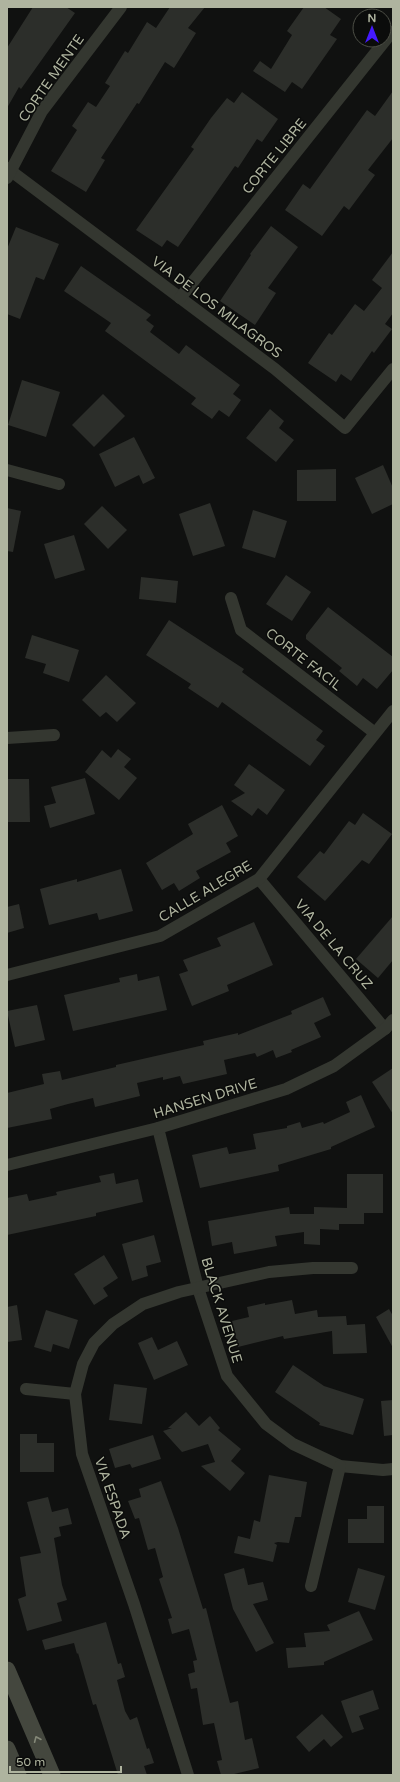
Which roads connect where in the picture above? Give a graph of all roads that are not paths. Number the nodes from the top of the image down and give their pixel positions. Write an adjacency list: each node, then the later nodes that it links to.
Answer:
1 (121, 7): 3 (street, CORTE MENTE)
2 (379, 48): 4 (street, CORTE LIBRE)
3 (8, 172): 4 (street, VIA DE LOS MILAGROS)
4 (180, 298): 5 (street, VIA DE LOS MILAGROS)
5 (393, 369)
6 (7, 470): 7 (street)
7 (59, 484)
8 (231, 598): 10 (street, CORTE FACIL)
9 (393, 710): 10 (street, CALLE ALEGRE)
10 (375, 734): 13 (street, CALLE ALEGRE)
11 (54, 735): 12 (street)
12 (7, 738)
13 (259, 879): 14 (street, CALLE ALEGRE); 16 (street, VIA DE LA CRUZ)
14 (7, 975)
15 (393, 1020): 16 (street, HANSEN DRIVE)
16 (385, 1029): 17 (street, HANSEN DRIVE)
17 (158, 1128): 18 (street, HANSEN DRIVE); 20 (street, BLACK AVENUE)
18 (7, 1165)
19 (352, 1268): 20 (street, VIA ESPADA)
20 (198, 1288): 22 (street, VIA ESPADA); 23 (street, BLACK AVENUE)
21 (26, 1389): 22 (street)
22 (75, 1394): 30 (street, VIA ESPADA)
23 (340, 1466): 24 (street, BLACK AVENUE); 25 (street)
24 (393, 1469)
25 (311, 1586)
26 (7, 1670): 29 (main road, one-way to 26)
27 (7, 1749): 28 (main road)
28 (18, 1775)
29 (52, 1775)
30 (188, 1775)

